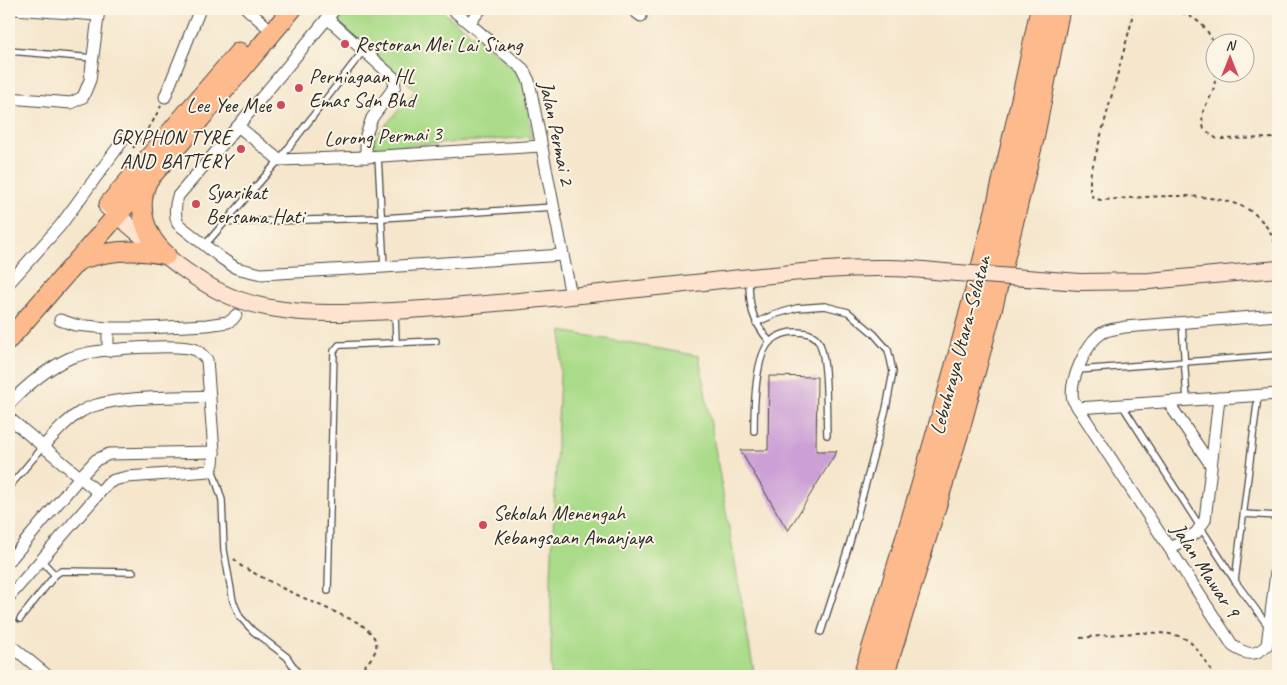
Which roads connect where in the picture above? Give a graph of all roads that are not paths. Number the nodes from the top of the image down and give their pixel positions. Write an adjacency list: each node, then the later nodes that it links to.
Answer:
1 (14, 9): 11 (street)
2 (200, 9): 18 (street)
3 (247, 9): 14 (street)
4 (275, 9): 14 (main road)
5 (292, 9): 14 (main road)
6 (335, 9): 12 (street)
7 (452, 9): 13 (street, Jalan Permai 2)
8 (481, 9): 13 (street)
9 (1041, 9): 92 (highway, Lebuhraya Utara–Selatan)
10 (1059, 9): 93 (highway, Lebuhraya Utara–Selatan)
11 (99, 12): 17 (street)
12 (327, 18): 16 (street); 20 (street)
13 (469, 23): 22 (street, Jalan Permai 2)
14 (268, 28): 26 (main road); 28 (main road)
15 (9, 51): 17 (lane)
16 (363, 51): 24 (street); 25 (lane)
17 (94, 58): 19 (street)
18 (165, 97)
19 (9, 98)
20 (238, 126): 25 (street); 31 (street)
21 (124, 139): 38 (street)
22 (542, 146): 23 (street, Lorong Permai 3); 27 (street, Jalan Permai 2)
23 (378, 156): 24 (street, Lorong Permai 3); 29 (lane)
24 (366, 157): 25 (street, Lorong Permai 3)
25 (279, 160): 30 (lane)
26 (149, 178): 28 (main road); 32 (main road)
27 (554, 208): 29 (lane); 33 (street, Jalan Permai 2)
28 (112, 211): 32 (main road); 34 (main road); 47 (main road)
29 (382, 218): 30 (lane); 35 (lane)
30 (228, 220): 31 (lane)
31 (205, 246): 35 (street)
32 (166, 255): 34 (main road); 40 (main road)
33 (563, 255): 35 (street); 39 (street, Jalan Permai 2)
34 (76, 262): 47 (main road)
35 (384, 267)
36 (1278, 269): 37 (main road, bridge)
37 (749, 278): 39 (main road); 45 (lane)
38 (9, 283)
39 (571, 296): 40 (main road)
40 (395, 311): 49 (lane)
41 (236, 315): 46 (street)
42 (1278, 315): 44 (street)
43 (60, 320): 46 (street)
44 (1182, 322): 53 (lane); 54 (street)
45 (756, 323): 50 (lane); 88 (lane)
46 (108, 328): 51 (street)
47 (9, 332)
48 (436, 341): 49 (lane)
49 (396, 342): 84 (lane)
50 (770, 342): 65 (lane); 66 (lane)
51 (108, 351): 56 (street); 61 (street)
52 (1278, 355): 53 (lane)
53 (1184, 362): 54 (lane); 59 (lane)
54 (1078, 370): 63 (street)
55 (1278, 394): 57 (street)
56 (210, 396): 67 (street); 68 (street)
57 (1258, 396): 58 (street); 74 (lane)
58 (1219, 398): 59 (street); 69 (street)
59 (1187, 400): 60 (street)
60 (1168, 402): 62 (street); 69 (street)
61 (9, 404)
62 (1122, 405): 63 (street); 76 (lane)
63 (1078, 408): 77 (street, Jalan Mawar 9)
64 (9, 418): 67 (street)
65 (754, 431)
66 (827, 434)
67 (43, 447): 71 (street); 72 (lane)
68 (214, 452): 70 (street); 71 (street)
69 (1211, 466): 76 (street)
70 (211, 469): 73 (street); 91 (lane)
71 (80, 477): 73 (street); 80 (street)
72 (9, 487)
73 (99, 493): 79 (street)
74 (1244, 514): 75 (lane); 83 (lane)
75 (1278, 516)
76 (1201, 527): 77 (street); 83 (lane)
77 (1170, 548): 87 (street, Jalan Mawar 9)
78 (1278, 557): 87 (street, Jalan Mawar 9)
79 (41, 560): 82 (lane); 85 (street)
80 (9, 561)
81 (133, 572): 82 (lane)
82 (55, 575): 86 (lane)
83 (1236, 581): 87 (lane)
84 (328, 591)
85 (9, 597)
86 (20, 619)
87 (1270, 629)
88 (821, 632)
89 (9, 644): 90 (street)
90 (48, 676)
91 (300, 676)
92 (864, 676)
93 (883, 676)

